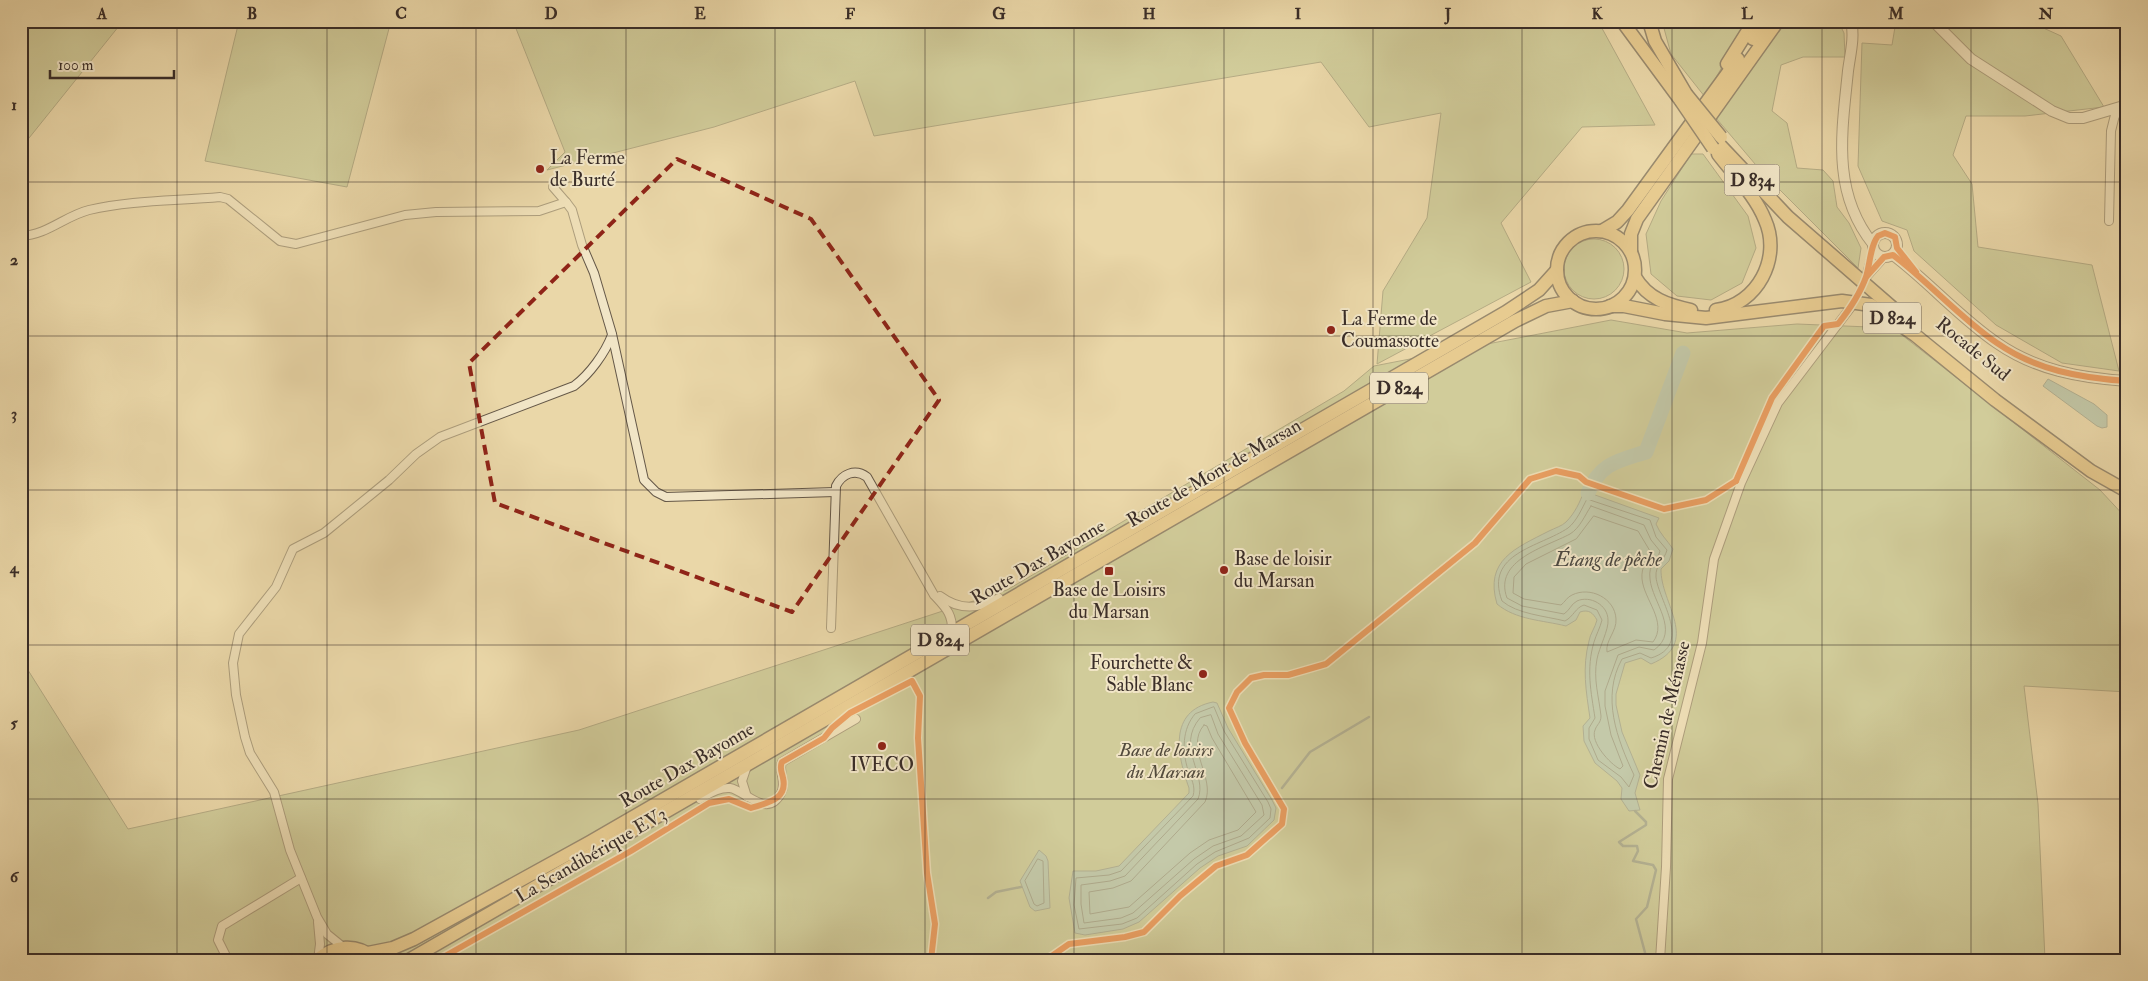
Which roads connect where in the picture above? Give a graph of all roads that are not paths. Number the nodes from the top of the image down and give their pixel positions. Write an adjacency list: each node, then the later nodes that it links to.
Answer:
1 (1622, 21): 10 (main road, D 834)
2 (1649, 21): 10 (main road)
3 (1754, 21): 11 (main road)
4 (1766, 21): 11 (main road)
5 (1778, 21): 24 (main road)
6 (1845, 21): 9 (street)
7 (1851, 21): 9 (street)
8 (1933, 21): 12 (street)
9 (1852, 39): 17 (street)
10 (1683, 97): 14 (main road, D 834, bridge)
11 (1709, 100): 20 (main road)
12 (2127, 105)
13 (2127, 109): 19 (street)
14 (1717, 142): 18 (main road, Rocade Sud / D 834); 27 (main road)
15 (553, 187): 16 (street)
16 (566, 202): 22 (street); 31 (street)
17 (1856, 214): 21 (street); 23 (street)
18 (1788, 217): 33 (main road, Rocade Sud / D 824)
19 (2109, 221)
20 (1602, 231): 24 (main road); 26 (main road)
21 (1882, 234): 23 (street); 25 (street)
22 (21, 236)
23 (1874, 246): 25 (street); 25 (street)
24 (1631, 251): 27 (main road)
25 (1891, 253): 32 (street)
26 (1557, 270): 28 (main road); 35 (main road, Route Dax Bayonne / D 824)
27 (1635, 278): 29 (main road)
28 (1573, 301): 29 (main road); 40 (main road, Route de Mont de Marsan / D 824)
29 (1610, 306): 33 (main road, D 824)
30 (1851, 307): 50 (street, Chemin de Ménasse)
31 (612, 334): 34 (street); 43 (street)
32 (2127, 382)
33 (2125, 491)
34 (835, 492): 36 (street); 37 (street)
35 (1090, 554): 36 (street); 38 (main road, Route Dax Bayonne / D 824)
36 (928, 584): 38 (street)
37 (830, 628)
38 (952, 634): 46 (main road, Route Dax Bayonne / D 824)
39 (856, 719): 41 (street)
40 (748, 764): 41 (street); 42 (main road, Route de Mont de Marsan / D 824)
41 (748, 799): 42 (street)
42 (622, 836): 49 (main road, Route de Mont de Marsan / D 824)
43 (301, 878): 44 (street); 47 (street)
44 (317, 917): 45 (street); 48 (street)
45 (343, 947): 46 (main road); 48 (main road)
46 (372, 956)
47 (228, 960)
48 (317, 960)
49 (409, 960)
50 (1660, 960)

